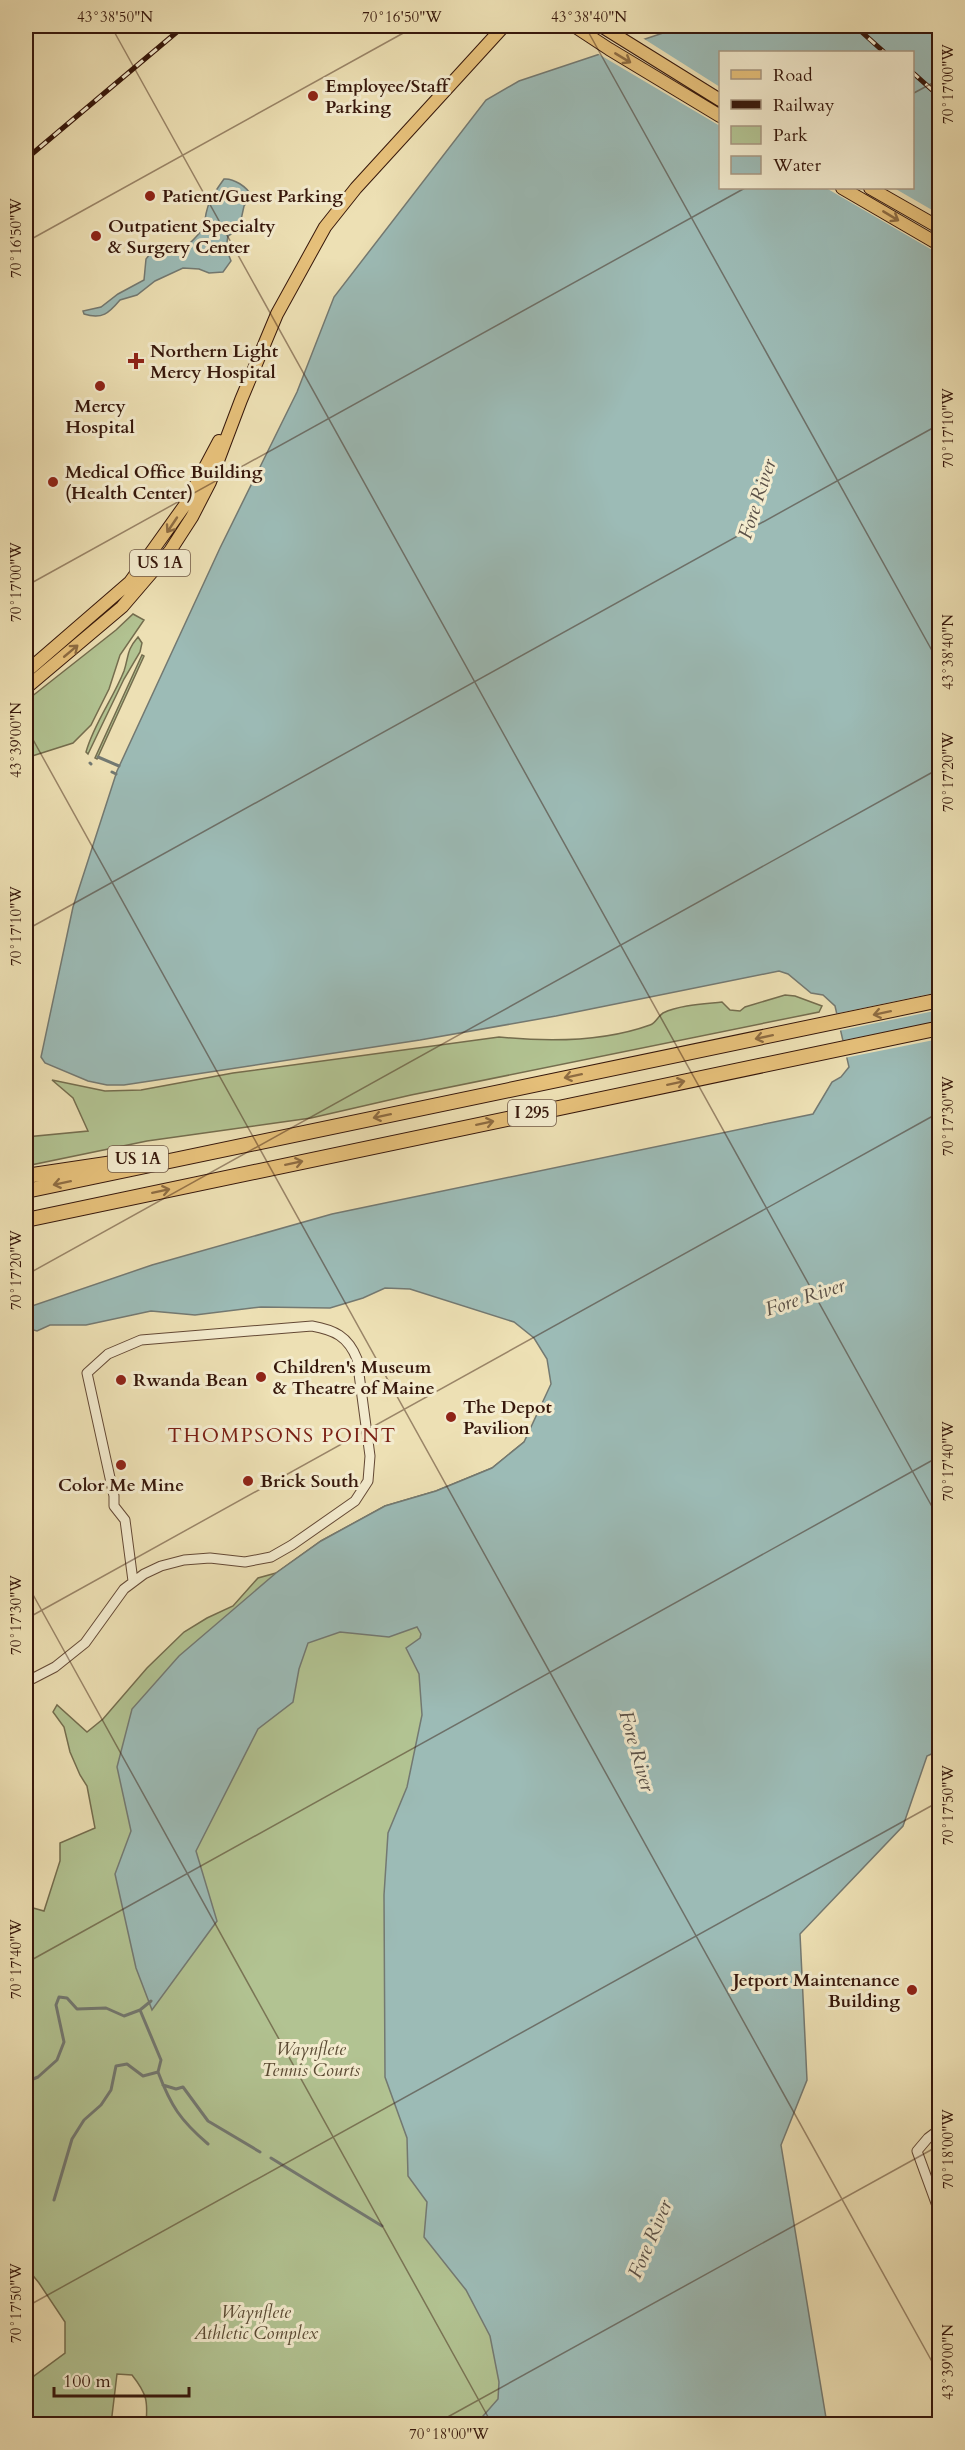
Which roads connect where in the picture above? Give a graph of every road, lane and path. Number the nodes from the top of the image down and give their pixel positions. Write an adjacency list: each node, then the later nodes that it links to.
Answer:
1 (497, 26): 5 (main road, US 1A)
2 (504, 26): 5 (main road, US 1A)
3 (574, 26): 7 (main road, one-way to 7)
4 (601, 26): 6 (main road)
5 (491, 40): 12 (main road, US 1A)
6 (719, 99)
7 (719, 115)
8 (844, 189): 11 (main road, one-way to 11)
9 (872, 189): 10 (main road)
10 (939, 228)
11 (939, 245)
12 (241, 400): 13 (main road, US 1A, one-way to 13); 14 (main road, US 1A, one-way to 12)
13 (26, 672)
14 (26, 688)
15 (939, 1000): 17 (highway, I 295, one-way to 17)
16 (939, 1028): 20 (highway, I 295, one-way to 16)
17 (242, 1144): 18 (highway, US 1A); 19 (highway, I 295, one-way to 19)
18 (30, 1175)
19 (29, 1190)
20 (28, 1223)
21 (133, 1581): 21 (street); 22 (street)
22 (26, 1682)
23 (939, 2128): 24 (street)
24 (939, 2214)

